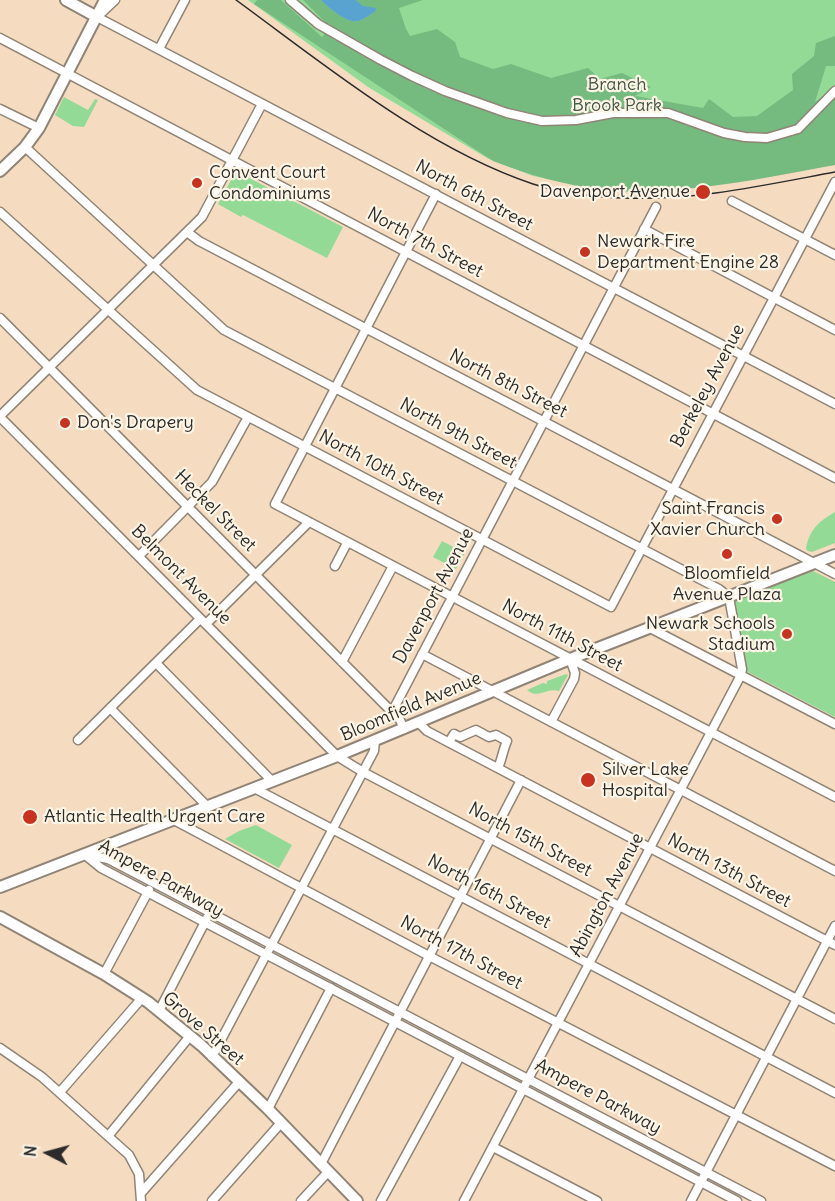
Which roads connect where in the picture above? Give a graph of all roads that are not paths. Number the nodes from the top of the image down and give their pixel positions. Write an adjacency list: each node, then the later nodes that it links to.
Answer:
1 (66, 0): 6 (main road)
2 (105, 0): 6 (main road)
3 (115, 0): 6 (street)
4 (185, 0): 8 (street)
5 (290, 0): 10 (street)
6 (98, 17): 8 (street, North 6th Street); 9 (main road)
7 (0, 38): 9 (street, North 7th Street)
8 (159, 49): 11 (street, North 6th Street)
9 (68, 74): 13 (main road); 15 (street, North 7th Street)
10 (835, 91)
11 (262, 104): 15 (street); 18 (street, North 6th Street)
12 (0, 109): 13 (street)
13 (39, 128): 14 (main road)
14 (25, 147): 16 (main road); 27 (street, North 9th Street)
15 (232, 160): 23 (street); 25 (street, North 7th Street)
16 (0, 171)
17 (835, 182): 24 (street, Berkeley Avenue)
18 (436, 194): 25 (street); 28 (street, North 6th Street)
19 (732, 201): 24 (street)
20 (656, 207): 22 (street, Davenport Avenue)
21 (0, 212): 30 (street, North 10th Street)
22 (644, 229): 28 (street, Davenport Avenue); 29 (street)
23 (187, 232): 27 (street); 32 (street, North 8th Street)
24 (804, 239): 26 (street); 29 (street, Berkeley Avenue)
25 (406, 252): 32 (street); 34 (street, North 7th Street)
26 (835, 255)
27 (152, 266): 30 (street); 37 (street, North 9th Street)
28 (614, 288): 34 (street, Davenport Avenue); 35 (street, North 6th Street)
29 (773, 297): 33 (street); 35 (street, Berkeley Avenue)
30 (107, 310): 36 (street); 41 (street, North 10th Street)
31 (0, 318): 36 (street, Heckel Street)
32 (366, 329): 37 (street); 42 (street, North 8th Street)
33 (835, 330)
34 (584, 345): 39 (street, North 7th Street); 42 (street, Davenport Avenue)
35 (743, 356): 38 (street, North 6th Street); 39 (street, Berkeley Avenue)
36 (49, 367): 40 (street); 47 (street, Heckel Street)
37 (335, 388): 43 (street); 45 (street, North 9th Street)
38 (835, 404)
39 (713, 413): 44 (street, North 7th Street); 46 (street, Berkeley Avenue)
40 (0, 416): 53 (street, Belmont Avenue)
41 (248, 417): 43 (street, North 10th Street); 47 (street)
42 (544, 422): 45 (street, Davenport Avenue); 46 (street, North 8th Street)
43 (305, 446): 48 (street, North 11th Street); 49 (street, North 10th Street)
44 (835, 478)
45 (513, 481): 49 (street, Davenport Avenue); 51 (street, North 9th Street)
46 (673, 489): 51 (street, Berkeley Avenue); 54 (street, North 8th Street)
47 (188, 507): 53 (street); 58 (street, Heckel Street)
48 (309, 522): 50 (street, North 11th Street); 58 (street)
49 (482, 540): 59 (street, Davenport Avenue); 61 (street, North 10th Street)
50 (348, 543): 55 (street); 56 (street, North 11th Street)
51 (642, 549): 60 (street, North 9th Street); 61 (street, Berkeley Avenue)
52 (835, 555): 54 (main road, Bloomfield Avenue)
53 (139, 556): 62 (street, Belmont Avenue)
54 (815, 563): 57 (street, North 8th Street); 60 (main road, Bloomfield Avenue)
55 (335, 566)
56 (393, 566): 59 (street, North 11th Street); 66 (street)
57 (835, 574)
58 (256, 575): 62 (street); 66 (street, Heckel Street)
59 (452, 597): 64 (street, Davenport Avenue); 65 (street, North 11th Street)
60 (729, 597): 63 (main road, Bloomfield Avenue); 68 (street)
61 (611, 607)
62 (203, 621): 67 (street); 80 (street, Belmont Avenue)
63 (650, 628): 65 (main road, Bloomfield Avenue); 68 (street)
64 (422, 654): 69 (street); 71 (street, Davenport Avenue)
65 (570, 659): 69 (main road, Bloomfield Avenue); 72 (street); 76 (street, North 11th Street)
66 (342, 662): 71 (street, Heckel Street)
67 (156, 663): 70 (street); 84 (street)
68 (741, 675): 74 (street); 76 (street, Abington Avenue)
69 (491, 691): 72 (street); 73 (main road, Bloomfield Avenue)
70 (110, 708): 77 (street); 88 (street)
71 (392, 712): 75 (street, Heckel Street)
72 (551, 722): 86 (street)
73 (419, 723): 75 (main road, Bloomfield Avenue); 79 (street, North 13th Street)
74 (835, 724)
75 (404, 729): 78 (main road, Bloomfield Avenue)
76 (711, 733): 86 (street, Abington Avenue); 87 (street, North 11th Street)
77 (78, 740)
78 (375, 741): 80 (main road, Bloomfield Avenue); 82 (street)
79 (449, 742): 81 (street, North 13th Street); 81 (street)
80 (337, 756): 82 (street, North 15th Street); 84 (main road, Bloomfield Avenue)
81 (498, 768): 83 (street, North 13th Street)
82 (363, 772): 90 (street); 91 (street, North 15th Street)
83 (521, 780): 91 (street); 92 (street, North 13th Street)
84 (272, 781): 85 (main road, Bloomfield Avenue)
85 (254, 788): 88 (main road, Bloomfield Avenue); 90 (street, North 16th Street)
86 (681, 790): 92 (street, Abington Avenue); 94 (street)
87 (835, 797)
88 (207, 806): 89 (main road, Bloomfield Avenue)
89 (172, 819): 93 (main road, Bloomfield Avenue); 97 (street, North 17th Street)
90 (332, 829): 97 (street); 99 (street, North 16th Street)
91 (490, 838): 99 (street); 100 (street, North 15th Street)
92 (650, 848): 100 (street, Abington Avenue); 105 (street, North 13th Street)
93 (84, 854): 95 (street, Ampere Parkway); 96 (main road, Bloomfield Avenue); 98 (street, Ampere Parkway)
94 (835, 871)
95 (153, 882): 98 (street); 101 (street, Ampere Parkway)
96 (0, 887)
97 (301, 887): 106 (street); 108 (street, North 17th Street)
98 (147, 893): 103 (street, Ampere Parkway); 110 (street)
99 (460, 896): 108 (street); 109 (street, North 16th Street)
100 (620, 906): 109 (street, Abington Avenue); 113 (street, North 15th Street)
101 (210, 913): 103 (street); 106 (street, Ampere Parkway)
102 (0, 917): 110 (main road, Grove Street)
103 (205, 923): 107 (street, Ampere Parkway); 114 (street)
104 (835, 926): 105 (street)
105 (831, 943): 113 (street)
106 (270, 944): 107 (street); 115 (street, Ampere Parkway)
107 (265, 954): 111 (street, Ampere Parkway); 122 (street)
108 (429, 956): 115 (street); 118 (street, North 17th Street)
109 (589, 964): 118 (street, Abington Avenue); 123 (street, North 16th Street)
110 (104, 974): 112 (main road, Grove Street)
111 (331, 988): 117 (street, Ampere Parkway); 129 (street)
112 (142, 998): 114 (main road, Grove Street); 127 (street)
113 (797, 998): 116 (street, North 15th Street); 123 (street)
114 (159, 1011): 119 (main road, Grove Street)
115 (400, 1012): 117 (street); 124 (street, Ampere Parkway)
116 (835, 1018)
117 (395, 1022): 121 (street, Ampere Parkway); 135 (street)
118 (558, 1023): 124 (street, Abington Avenue); 130 (street, North 17th Street)
119 (190, 1036): 122 (main road, Grove Street); 132 (street)
120 (0, 1048): 127 (street)
121 (460, 1056): 126 (street, Ampere Parkway); 142 (street)
122 (213, 1057): 125 (main road, Grove Street)
123 (766, 1057): 128 (street, North 16th Street); 130 (street)
124 (528, 1079): 126 (street, Abington Avenue); 136 (street, Ampere Parkway)
125 (239, 1082): 129 (main road, Grove Street); 138 (street)
126 (523, 1089): 133 (street, Abington Avenue); 137 (street, Ampere Parkway)
127 (60, 1092): 132 (street)
128 (835, 1093)
129 (268, 1109): 131 (main road, Grove Street)
130 (736, 1115): 134 (street, North 17th Street); 136 (street)
131 (280, 1124): 135 (main road, Grove Street); 139 (street)
132 (109, 1135): 138 (street)
133 (493, 1147): 143 (street, Abington Avenue); 144 (street)
134 (835, 1166)
135 (325, 1168): 140 (street); 141 (main road, Grove Street)
136 (706, 1172): 137 (street); 147 (street, Ampere Parkway)
137 (701, 1182): 145 (street); 146 (street, Ampere Parkway)
138 (141, 1197)
139 (212, 1201)
140 (301, 1201)
141 (357, 1201)
142 (381, 1201)
143 (464, 1201)
144 (597, 1201)
145 (691, 1201)
146 (737, 1201)
147 (761, 1201)

